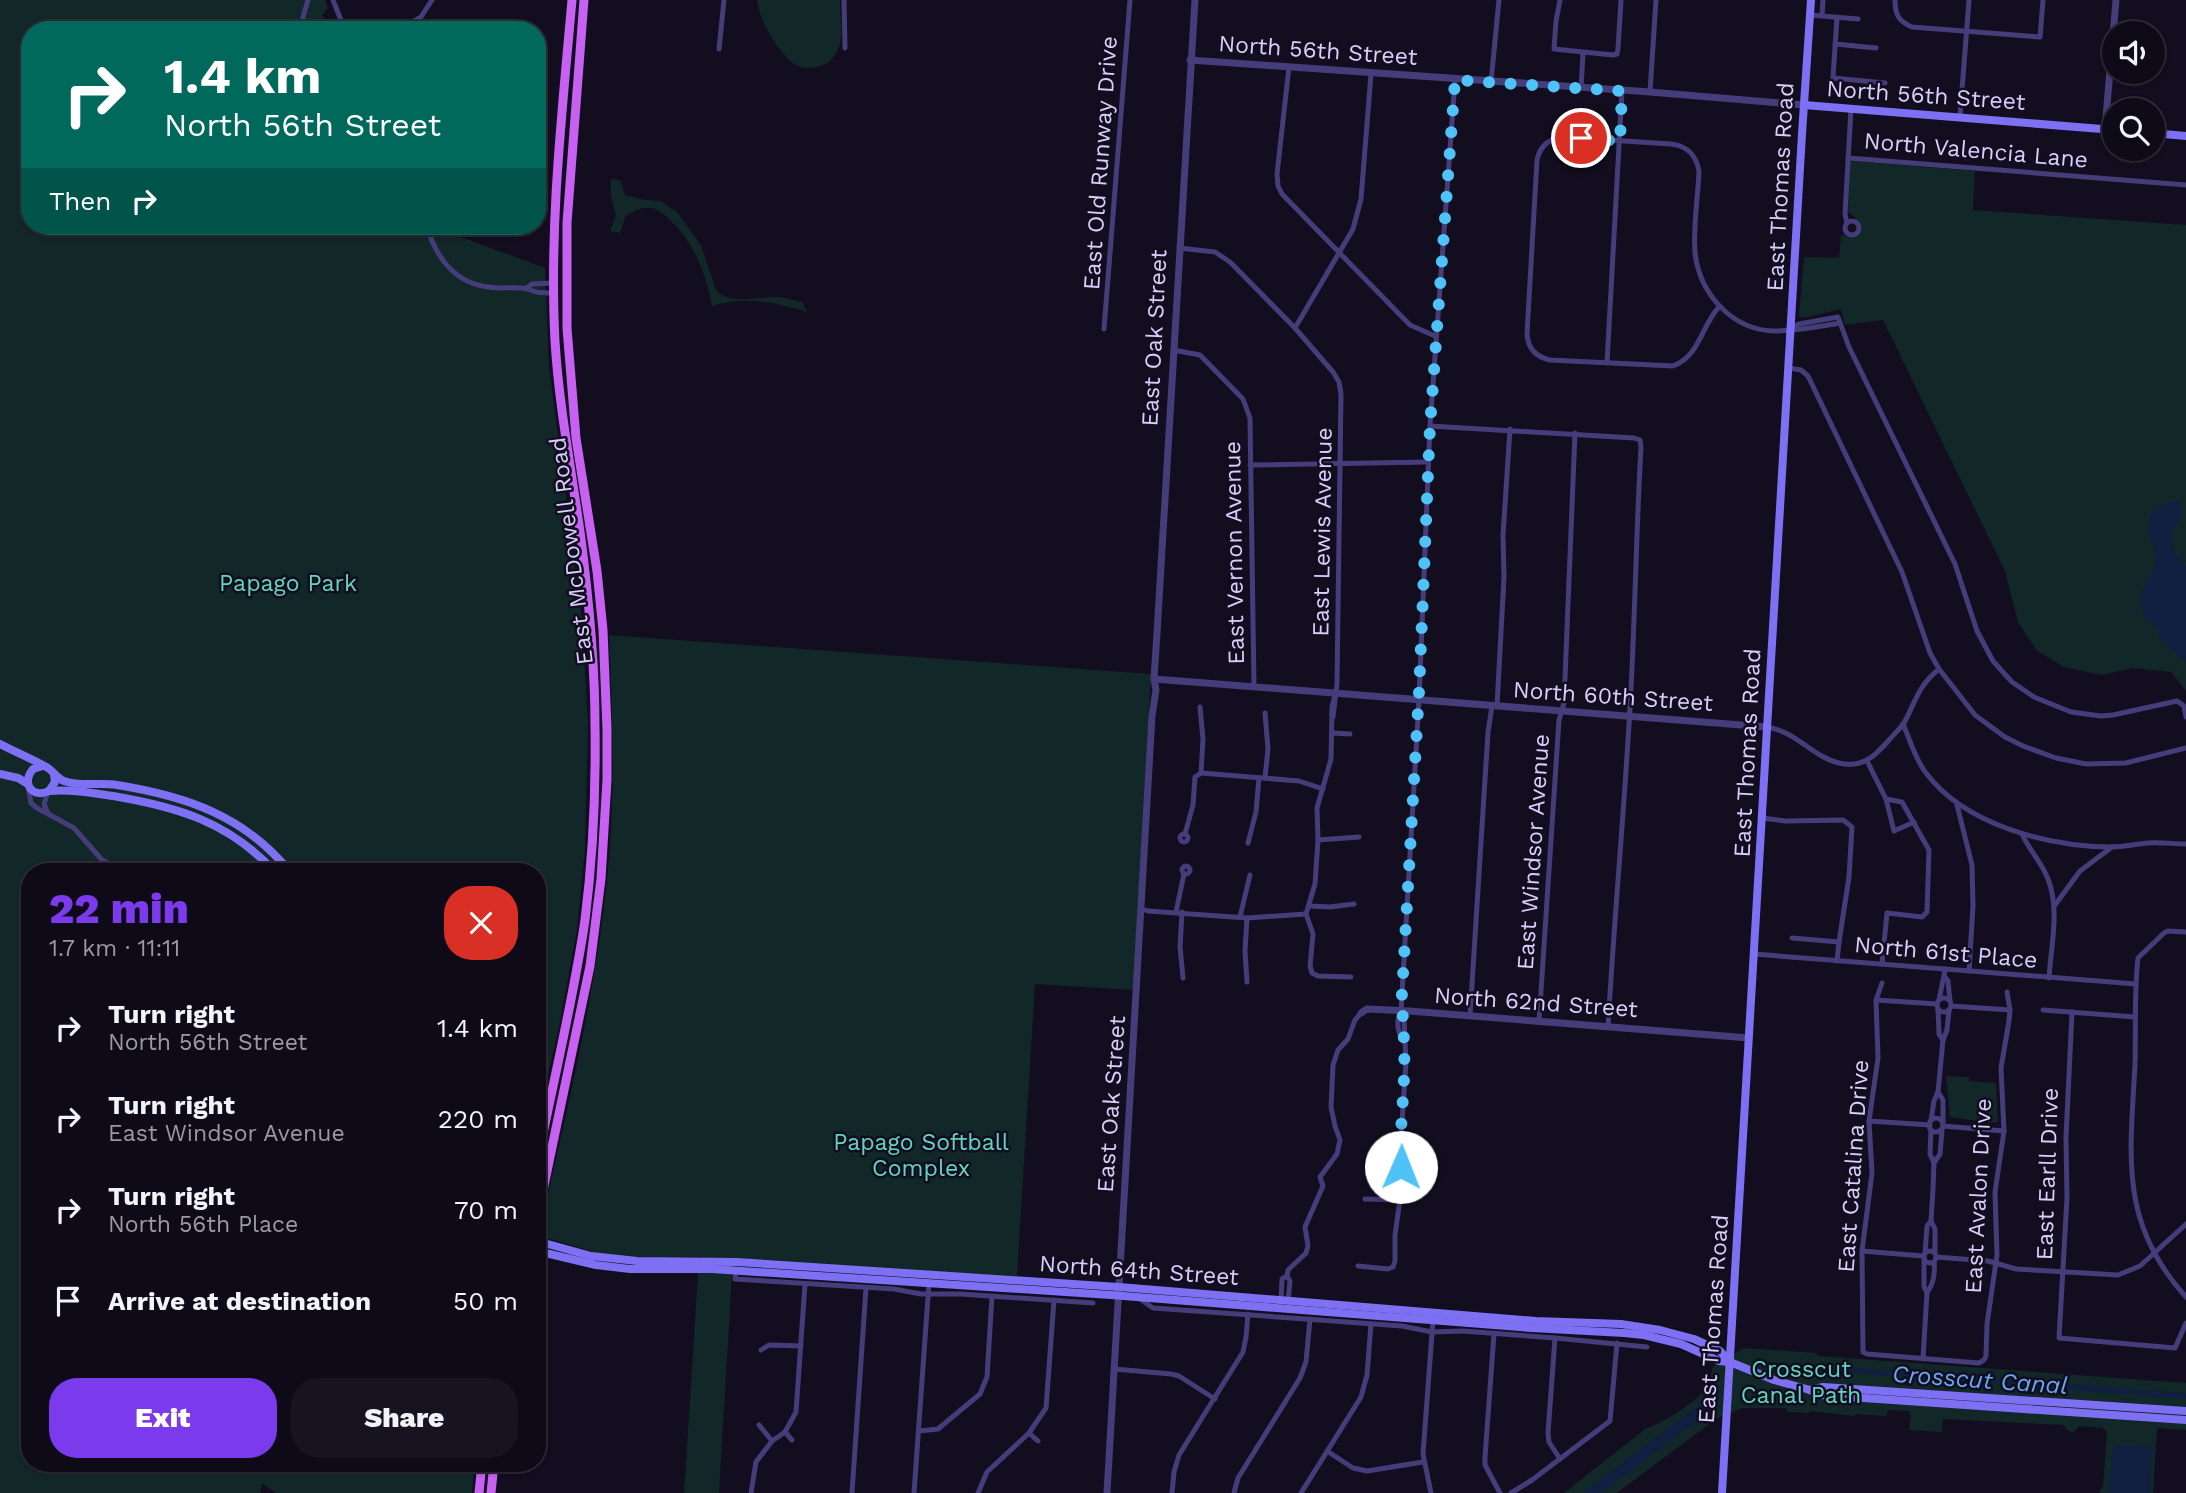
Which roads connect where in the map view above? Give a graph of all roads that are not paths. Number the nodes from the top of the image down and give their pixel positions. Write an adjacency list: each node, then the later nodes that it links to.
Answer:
1 (308, 0): 24 (street)
2 (333, 0): 25 (street)
3 (432, 0): 26 (street)
4 (572, 0): 59 (main road, East McDowell Road)
5 (584, 0): 66 (main road, East McDowell Road)
6 (724, 0): 31 (street)
7 (844, 0): 29 (street)
8 (1130, 0): 63 (street, East Old Runway Drive)
9 (1195, 0): 33 (street, East Oak Street)
10 (1499, 0): 38 (street)
11 (1560, 0): 32 (street)
12 (1621, 0): 32 (street)
13 (1656, 0): 42 (street)
14 (1811, 0): 20 (main road, East Thomas Road)
15 (1823, 0): 21 (street)
16 (1895, 0): 27 (street)
17 (1969, 0): 27 (street)
18 (2043, 0): 27 (street)
19 (2116, 0): 44 (street)
20 (1810, 15): 21 (street); 45 (main road, East Thomas Road)
21 (1822, 15): 22 (street)
22 (1837, 18): 23 (street); 28 (street)
23 (1858, 19)
24 (304, 21)
25 (341, 21)
26 (414, 21)
27 (1967, 32): 47 (street)
28 (1836, 44): 30 (street); 36 (street)
29 (845, 48)
30 (1876, 48)
31 (719, 49)
32 (1583, 53): 40 (street)
33 (1190, 60): 34 (street, North 56th Street); 56 (street, East Oak Street)
34 (1289, 67): 35 (street, North 56th Street); 57 (street)
35 (1371, 74): 37 (street, North 56th Street); 57 (street)
36 (1833, 78): 39 (street); 43 (street)
37 (1455, 80): 38 (street, North 56th Street); 64 (street)
38 (1491, 82): 40 (street, North 56th Street)
39 (1885, 83)
40 (1581, 88): 41 (street, North 56th Street)
41 (1622, 91): 42 (street, North 56th Street); 51 (street)
42 (1650, 92): 45 (street, North 56th Street)
43 (1832, 92)
44 (2111, 98)
45 (1804, 106): 46 (main road, North 56th Street); 62 (main road, East Thomas Road)
46 (1851, 109): 47 (main road, North 56th Street); 52 (street)
47 (1959, 116): 48 (main road, North 56th Street)
48 (2102, 128)
49 (2165, 134): 50 (main road)
50 (2186, 136)
51 (1620, 141): 60 (street); 67 (street); 67 (street)
52 (1848, 158): 53 (street, North Valencia Lane); 54 (street)
53 (2186, 185)
54 (1847, 223)
55 (429, 235): 58 (street)
56 (1179, 248): 61 (street); 65 (street, East Oak Street)
57 (1340, 253): 61 (street); 64 (street)
58 (527, 288): 59 (street); 59 (street)
59 (554, 288): 66 (main road); 156 (main road, East McDowell Road)
60 (1719, 307): 62 (street); 67 (street)
61 (1296, 328): 73 (street, East Lewis Avenue)
62 (1791, 328): 68 (main road, East Thomas Road); 85 (street)
63 (1104, 329)
64 (1436, 336): 69 (street)
65 (1174, 350): 74 (street, East Vernon Avenue); 76 (street, East Oak Street)
66 (568, 361): 162 (main road, East McDowell Road)
67 (1607, 363)
68 (1788, 368): 75 (street); 87 (main road, East Thomas Road)
69 (1430, 426): 70 (street); 72 (street)
70 (1510, 429): 71 (street); 80 (street)
71 (1575, 433): 82 (street, East Windsor Avenue); 84 (street)
72 (1428, 462): 73 (street); 79 (street)
73 (1340, 464): 74 (street); 78 (street, East Lewis Avenue)
74 (1250, 465): 77 (street, East Vernon Avenue)
75 (1939, 669): 86 (street); 91 (street)
76 (1154, 679): 77 (street, North 60th Street); 121 (street, East Oak Street)
77 (1254, 687): 78 (street, North 60th Street)
78 (1336, 694): 79 (street, North 60th Street); 88 (street, East Lewis Avenue)
79 (1419, 700): 80 (street, North 60th Street); 146 (street)
80 (1495, 706): 82 (street, North 60th Street); 149 (street)
81 (1200, 707): 94 (street)
82 (1562, 712): 84 (street, North 60th Street); 151 (street, East Windsor Avenue)
83 (1265, 713): 97 (street)
84 (1629, 716): 87 (street, North 60th Street); 152 (street)
85 (2186, 717)
86 (1903, 724): 92 (street); 102 (street)
87 (1767, 727): 92 (street, North 60th Street); 104 (main road, East Thomas Road)
88 (1332, 733): 89 (street); 99 (street, East Lewis Avenue)
89 (1350, 734)
90 (0, 744): 93 (main road)
91 (2186, 748)
92 (1867, 761): 101 (street)
93 (46, 767): 96 (main road); 98 (main road)
94 (1201, 772): 97 (street); 106 (street)
95 (0, 774): 98 (main road)
96 (54, 774): 100 (main road); 115 (main road)
97 (1262, 778): 99 (street); 110 (street)
98 (28, 785): 100 (main road); 103 (street)
99 (1323, 789): 109 (street, East Lewis Avenue)
100 (49, 792): 103 (street); 114 (main road)
101 (1886, 799): 105 (street); 105 (street)
102 (1957, 805): 107 (street); 132 (street)
103 (48, 813): 113 (street)
104 (1762, 818): 127 (street); 128 (main road, East Thomas Road)
105 (1913, 822): 130 (street)
106 (1185, 834)
107 (2023, 836): 112 (street); 119 (street)
108 (1359, 837): 109 (street)
109 (1318, 840): 120 (street, East Lewis Avenue)
110 (1248, 844)
111 (2186, 845): 112 (street)
112 (2112, 847): 119 (street)
113 (108, 863)
114 (266, 863)
115 (282, 863)
116 (1184, 874): 122 (street)
117 (1250, 875): 124 (street)
118 (1354, 904): 120 (street)
119 (2055, 905): 136 (street)
120 (1309, 906): 123 (street, East Lewis Avenue)
121 (1142, 909): 122 (street); 181 (street, East Oak Street)
122 (1179, 912): 124 (street); 135 (street)
123 (1307, 914): 124 (street); 133 (street, East Lewis Avenue)
124 (1243, 918): 137 (street)
125 (2186, 932): 139 (street)
126 (1792, 938): 127 (street)
127 (1839, 942): 129 (street)
128 (1754, 954): 129 (street, North 61st Place); 153 (main road, East Thomas Road)
129 (1837, 961): 130 (street, North 61st Place)
130 (1882, 964): 131 (street, North 61st Place)
131 (1945, 970): 132 (street, North 61st Place); 134 (street)
132 (1969, 971): 136 (street, North 61st Place)
133 (1350, 977)
134 (1945, 977): 142 (street); 143 (street)
135 (1183, 978)
136 (2049, 978): 139 (street, North 61st Place)
137 (1247, 982)
138 (1882, 983): 141 (street, East Catalina Drive)
139 (2136, 984): 150 (street)
140 (2007, 992): 144 (street, East Avalon Drive)
141 (1876, 1000): 142 (street); 157 (street, East Catalina Drive)
142 (1938, 1005): 143 (street); 143 (street); 154 (street)
143 (1950, 1006): 144 (street); 154 (street)
144 (2010, 1010): 160 (street, East Avalon Drive)
145 (2043, 1010): 147 (street)
146 (1401, 1011): 148 (street, North 62nd Street); 149 (street, North 62nd Street); 164 (street)
147 (2072, 1012): 150 (street); 177 (street, East Earll Drive)
148 (1361, 1013): 189 (street, North 62nd Street)
149 (1470, 1016): 151 (street, North 62nd Street)
150 (2135, 1017): 170 (street)
151 (1539, 1021): 152 (street, North 62nd Street)
152 (1608, 1027): 153 (street, North 62nd Street)
153 (1749, 1038): 203 (main road, East Thomas Road)
154 (1942, 1040): 155 (street)
155 (1938, 1092): 158 (street); 159 (street)
156 (546, 1121)
157 (1869, 1121): 158 (street); 168 (street, East Catalina Drive)
158 (1930, 1125): 159 (street); 159 (street); 161 (street)
159 (1943, 1126): 160 (street); 161 (street)
160 (2004, 1131): 173 (street, East Avalon Drive)
161 (1934, 1163): 165 (street)
162 (546, 1176)
163 (1365, 1199): 164 (street)
164 (1401, 1200): 175 (street)
165 (1931, 1221): 171 (street); 172 (street)
166 (2186, 1224): 170 (street)
167 (546, 1244): 174 (main road, North 64th Street)
168 (1862, 1251): 171 (street); 202 (street, East Catalina Drive)
169 (546, 1253): 174 (main road, North 64th Street)
170 (2154, 1253): 177 (street); 185 (street)
171 (1924, 1256): 172 (street); 172 (street); 182 (street)
172 (1935, 1257): 173 (street); 182 (street)
173 (1996, 1263): 177 (street); 202 (street, East Avalon Drive)
174 (648, 1266): 176 (main road, North 64th Street); 178 (main road, North 64th Street)
175 (1358, 1266)
176 (736, 1270): 178 (main road, North 64th Street); 179 (street, North 64th Street)
177 (2062, 1273): 193 (street, East Earll Drive)
178 (929, 1279): 181 (main road, North 64th Street); 183 (street)
179 (805, 1284): 180 (street, North 64th Street); 199 (street)
180 (866, 1288): 183 (street, North 64th Street); 224 (street)
181 (1119, 1292): 186 (main road, North 64th Street); 189 (main road, North 64th Street); 204 (street, East Oak Street)
182 (1927, 1292): 202 (street)
183 (928, 1294): 184 (street, North 64th Street); 210 (street)
184 (992, 1296): 187 (street, North 64th Street); 210 (street)
185 (2186, 1297)
186 (1139, 1298): 189 (main road, North 64th Street); 190 (street, North 64th Street)
187 (1054, 1300): 188 (street, North 64th Street); 212 (street)
188 (1093, 1303)
189 (1284, 1305): 191 (main road, North 64th Street)
190 (1248, 1314): 192 (street, North 64th Street); 206 (street)
191 (1433, 1316): 195 (street); 203 (main road, North 64th Street)
192 (1310, 1319): 194 (street, North 64th Street); 229 (street)
193 (2186, 1323)
194 (1371, 1324): 195 (street, North 64th Street); 216 (street)
195 (1432, 1332): 196 (street, North 64th Street); 218 (street)
196 (1494, 1334): 197 (street, North 64th Street); 232 (street)
197 (1555, 1338): 198 (street, North 64th Street); 217 (street)
198 (1617, 1343): 200 (street, North 64th Street); 217 (street)
199 (801, 1346): 201 (street); 211 (street)
200 (1647, 1348)
201 (761, 1350)
202 (1923, 1359)
203 (1730, 1362): 205 (main road, North 64th Street); 234 (main road, East Thomas Road)
204 (1114, 1369): 206 (street); 227 (street, East Oak Street)
205 (1810, 1390): 207 (main road, North 64th Street); 208 (main road, North 64th Street)
206 (1215, 1399): 228 (street)
207 (2186, 1411)
208 (2186, 1420)
209 (759, 1425): 214 (street)
210 (919, 1431): 225 (street)
211 (785, 1432): 213 (street); 214 (street)
212 (1029, 1433): 215 (street); 226 (street)
213 (792, 1440)
214 (772, 1441): 223 (street)
215 (1038, 1441)
216 (1327, 1451): 218 (street); 230 (street)
217 (1560, 1459): 233 (street)
218 (1423, 1462): 231 (street)
219 (481, 1472): 221 (main road)
220 (493, 1472): 222 (main road)
221 (479, 1493)
222 (491, 1493)
223 (751, 1493)
224 (852, 1493)
225 (914, 1493)
226 (978, 1493)
227 (1107, 1493)
228 (1172, 1493)
229 (1234, 1493)
230 (1301, 1493)
231 (1430, 1493)
232 (1500, 1493)
233 (1511, 1493)
234 (1722, 1493)

